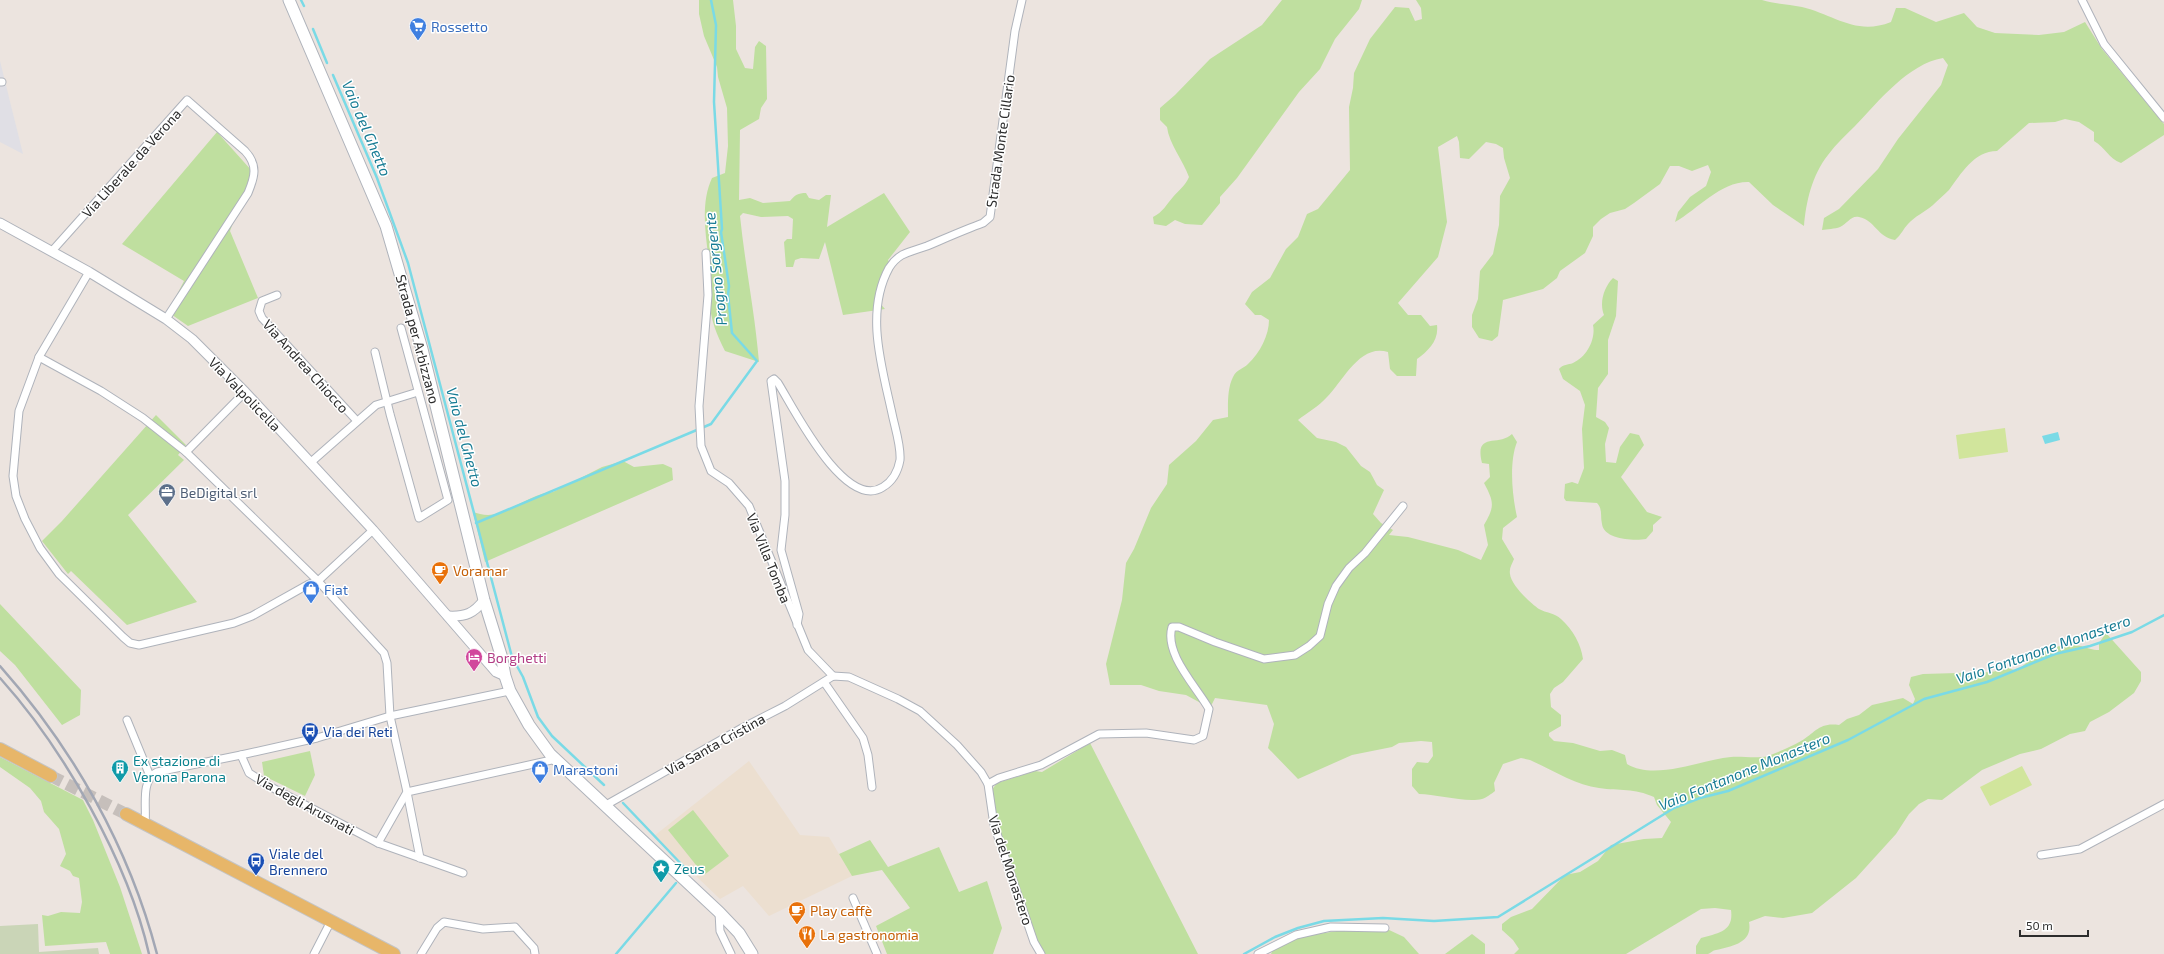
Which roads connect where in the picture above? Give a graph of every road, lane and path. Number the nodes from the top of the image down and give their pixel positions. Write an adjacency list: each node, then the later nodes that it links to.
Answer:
1 (289, 0): 23 (main road, Strada per Arbizzano)
2 (1022, 0): 25 (street, Strada Monte Cillario)
3 (2082, 0): 4 (street)
4 (2164, 118)
5 (0, 222): 6 (street, Via Valpolicella)
6 (52, 251): 8 (street, Via Valpolicella); 10 (street, Via Liberale da Verona)
7 (706, 254): 25 (street, Via Villa Tomba)
8 (89, 272): 10 (street, Via Valpolicella); 13 (street)
9 (277, 295): 17 (street, Via Andrea Chiocco)
10 (166, 319): 14 (street, Via Valpolicella)
11 (401, 328): 15 (street)
12 (375, 352): 16 (street)
13 (39, 357): 18 (street); 22 (street)
14 (245, 392): 18 (street); 19 (street, Via Valpolicella)
15 (418, 392): 16 (street, Via Andrea Chiocco); 16 (street)
16 (388, 401): 17 (street, Via Andrea Chiocco)
17 (357, 421): 19 (street, Via Andrea Chiocco)
18 (186, 452): 22 (street)
19 (310, 462): 21 (street, Via Valpolicella)
20 (1403, 506): 37 (street)
21 (373, 530): 22 (street); 24 (street, Via Valpolicella)
22 (318, 581): 30 (street)
23 (484, 600): 24 (street); 26 (main road, Strada per Arbizzano)
24 (448, 616): 26 (street, Via Valpolicella)
25 (797, 625): 27 (street, Via Villa Tomba)
26 (505, 676): 29 (main road, Strada per Arbizzano)
27 (836, 676): 28 (street, Via Santa Cristina); 37 (street, Via del Monastero)
28 (824, 682): 38 (street); 41 (street, Via Santa Cristina)
29 (510, 691): 30 (street); 34 (main road)
30 (390, 716): 33 (street); 39 (street)
31 (127, 720): 36 (street)
32 (0, 749): 35 (main road)
33 (241, 755): 36 (street); 44 (street, Via degli Arusnati)
34 (556, 759): 39 (street); 41 (main road)
35 (51, 776)
36 (150, 776): 43 (street)
37 (988, 784): 59 (street, Via del Monastero)
38 (872, 787)
39 (407, 792): 44 (street); 46 (street)
40 (2164, 804): 45 (street)
41 (606, 805): 49 (main road)
42 (126, 814): 43 (main road)
43 (145, 824): 50 (main road)
44 (378, 843): 46 (street, Via degli Arusnati)
45 (2041, 855)
46 (420, 858): 47 (street, Via degli Arusnati)
47 (463, 873)
48 (853, 898): 58 (street)
49 (719, 912): 56 (street); 57 (main road)
50 (331, 921): 52 (street); 53 (main road)
51 (1385, 928): 60 (street)
52 (314, 954)
53 (394, 954)
54 (421, 954): 55 (street)
55 (536, 954)
56 (731, 954)
57 (752, 954)
58 (877, 954)
59 (1041, 954)
60 (1258, 954)

